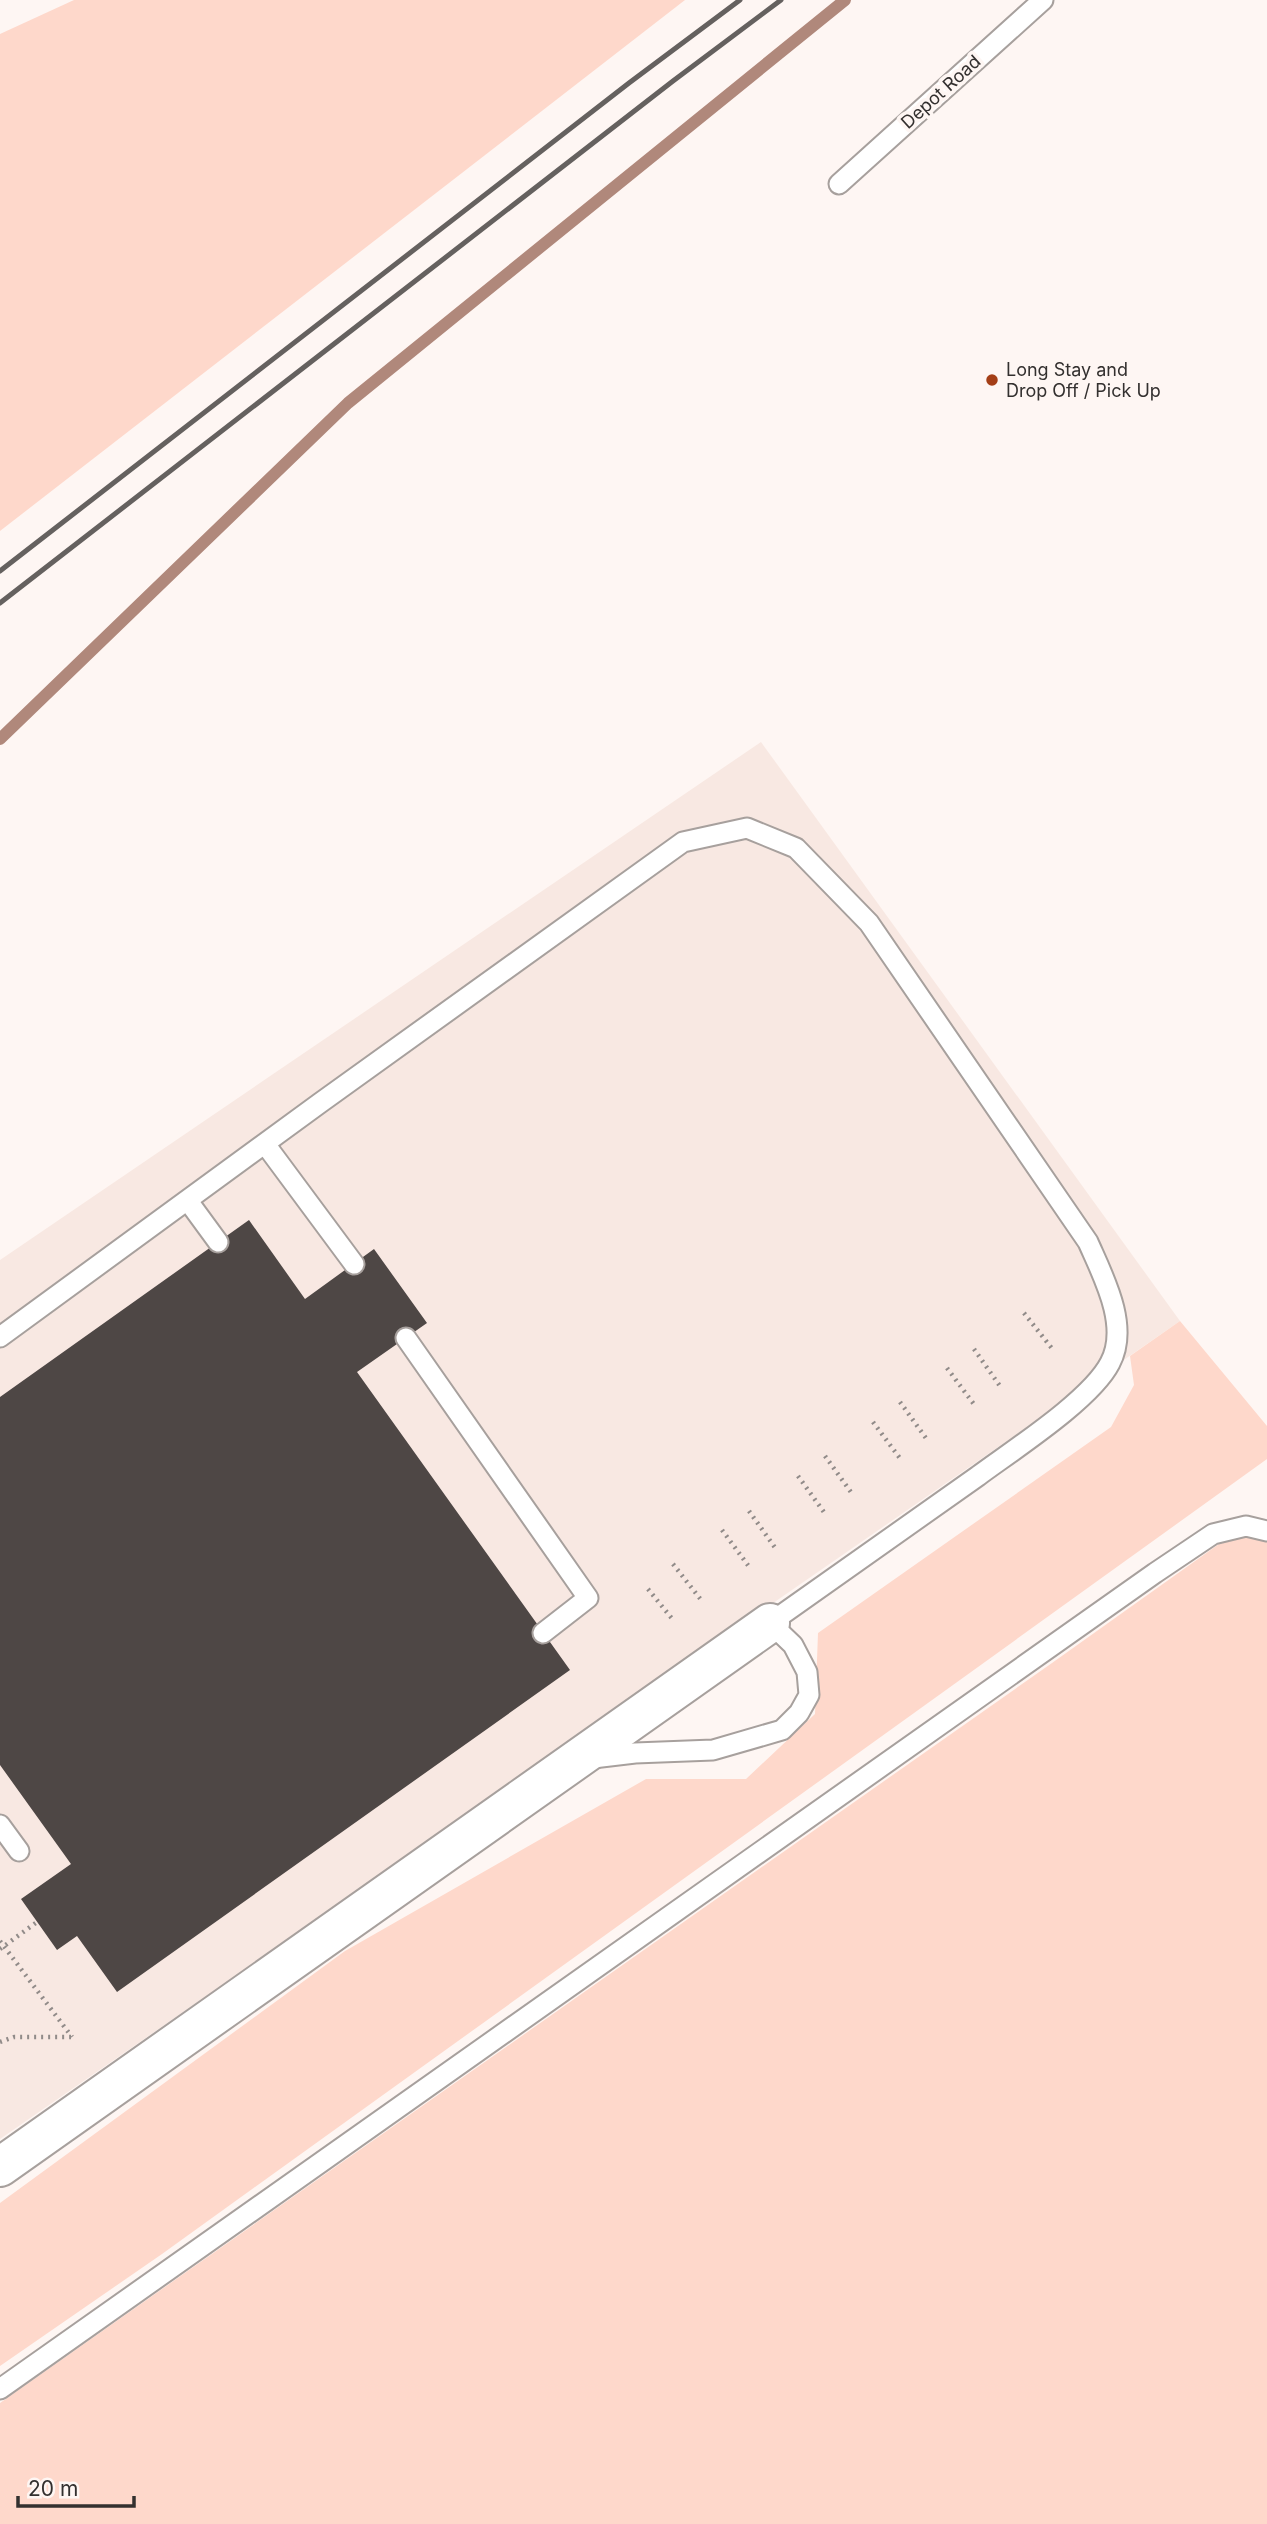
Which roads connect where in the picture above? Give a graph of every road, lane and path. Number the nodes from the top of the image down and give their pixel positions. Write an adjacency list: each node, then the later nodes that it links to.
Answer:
1 (1043, 0): 2 (lane, Depot Road)
2 (839, 184)
3 (265, 1144): 4 (lane); 6 (lane); 32 (lane)
4 (188, 1201): 5 (lane); 8 (lane)
5 (218, 1242)
6 (354, 1264)
7 (1024, 1312): 11 (path)
8 (0, 1337)
9 (406, 1338): 33 (lane)
10 (974, 1349): 13 (path)
11 (1054, 1351)
12 (947, 1368): 15 (path)
13 (1002, 1389)
14 (900, 1402): 17 (path)
15 (976, 1407)
16 (873, 1422): 19 (path)
17 (928, 1441)
18 (825, 1456): 21 (path)
19 (902, 1461)
20 (799, 1476): 23 (path)
21 (853, 1495)
22 (749, 1511): 26 (path)
23 (826, 1515)
24 (722, 1530): 28 (path)
25 (1267, 1531): 41 (lane)
26 (776, 1549)
27 (673, 1564): 30 (path)
28 (750, 1568)
29 (648, 1589): 31 (path)
30 (702, 1601)
31 (674, 1621)
32 (770, 1623): 34 (street); 34 (lane)
33 (543, 1633)
34 (575, 1760): 40 (street)
35 (0, 1825): 36 (lane)
36 (19, 1851)
37 (37, 1922): 38 (path)
38 (1, 1945): 39 (path)
39 (0, 2042)
40 (0, 2167)
41 (0, 2389)

